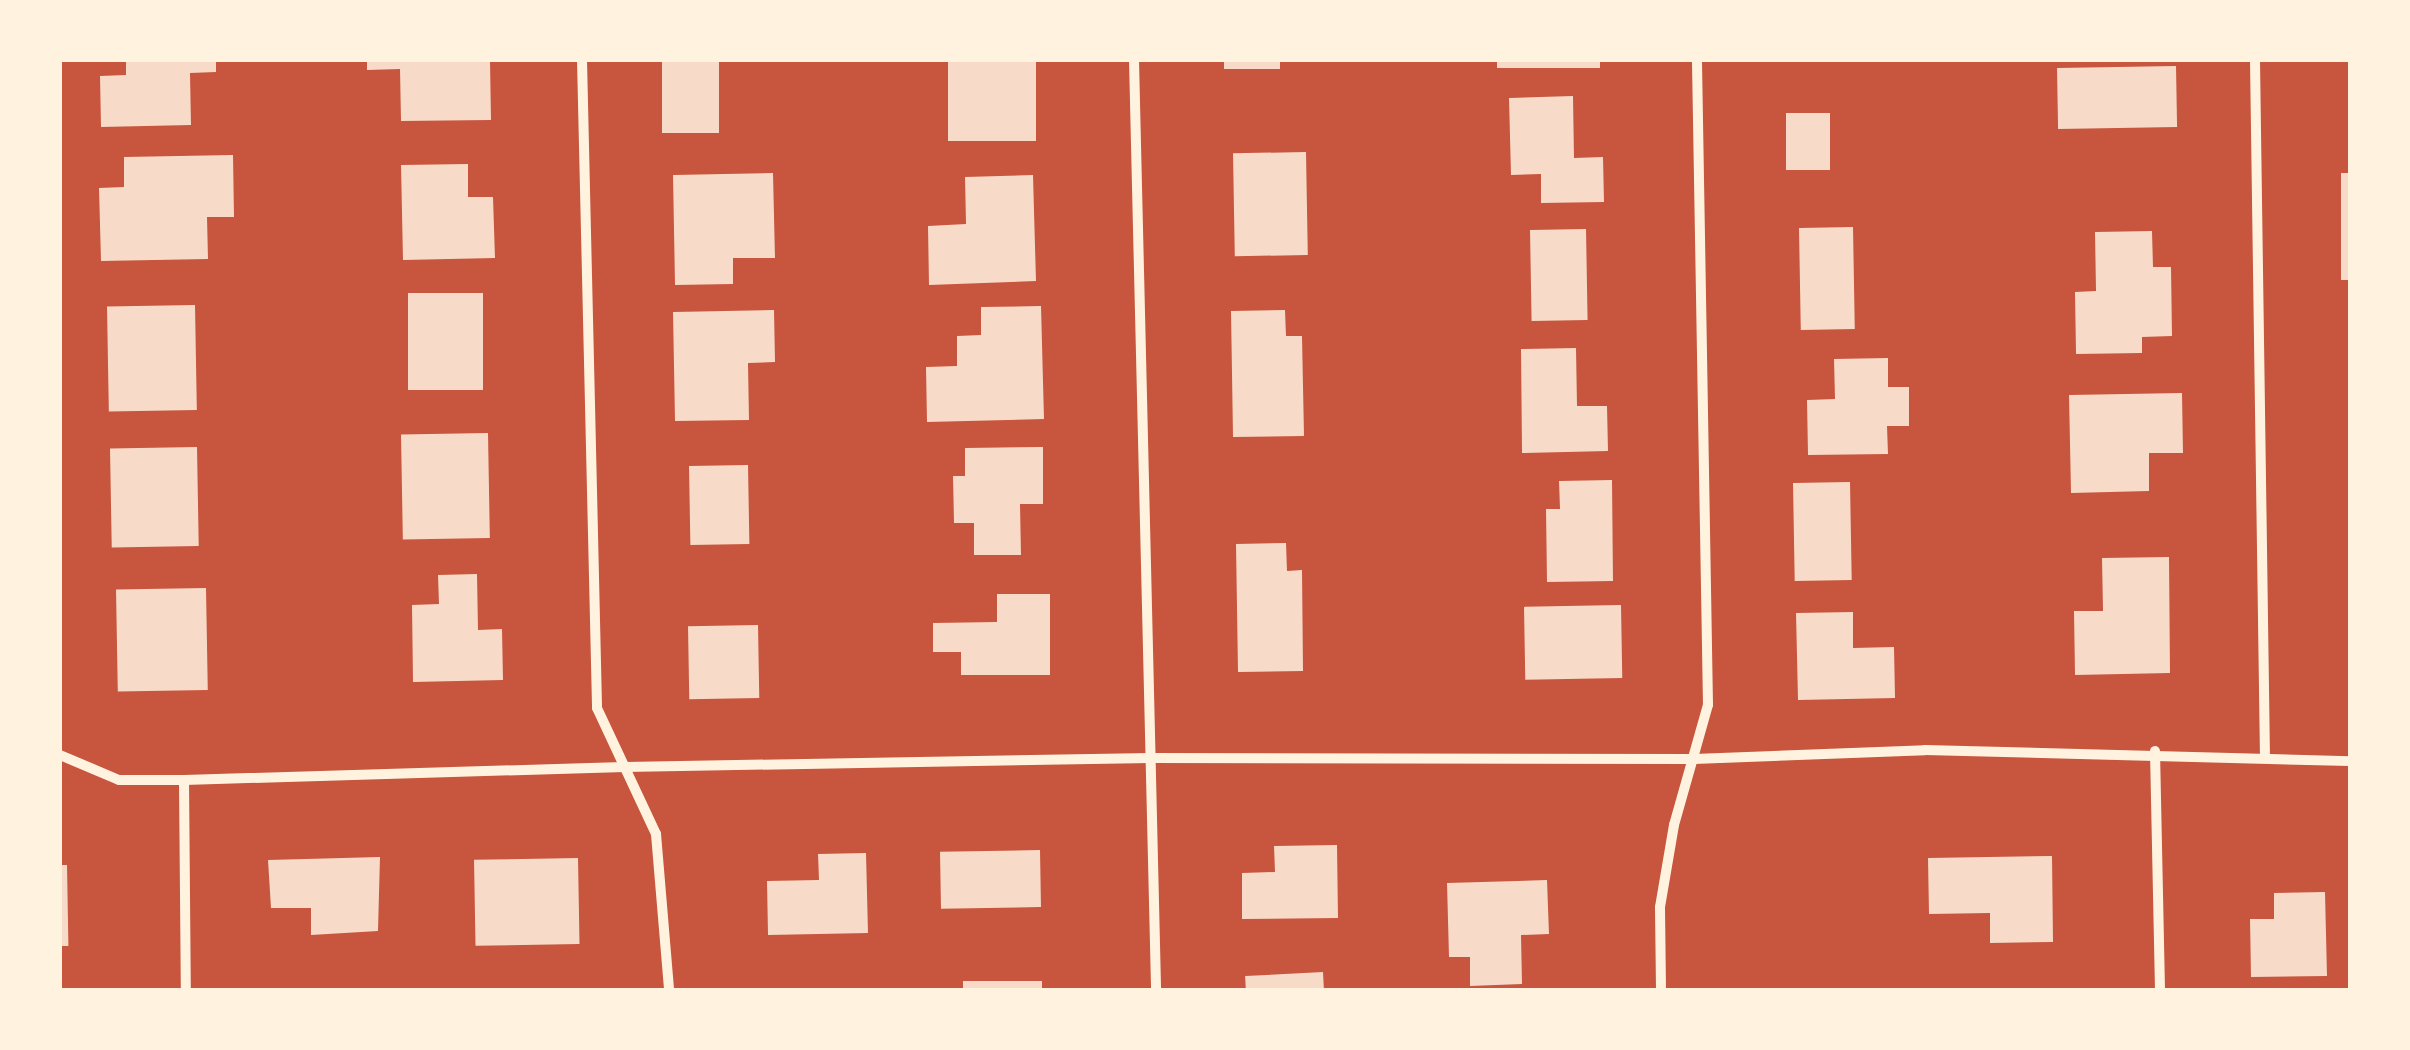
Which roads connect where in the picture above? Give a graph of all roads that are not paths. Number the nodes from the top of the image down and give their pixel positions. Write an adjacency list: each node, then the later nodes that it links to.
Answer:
1 (582, 60): 11 (street)
2 (1134, 60): 8 (street)
3 (1697, 60): 9 (street)
4 (2255, 60): 7 (street)
5 (2155, 752): 7 (street); 9 (street); 17 (street)
6 (60, 756): 12 (street)
7 (2265, 756): 10 (street)
8 (1151, 758): 9 (street); 11 (street); 15 (street)
9 (1694, 759): 16 (street)
10 (2350, 761)
11 (625, 767): 12 (street); 14 (street)
12 (184, 780): 13 (street)
13 (186, 990)
14 (669, 990)
15 (1156, 990)
16 (1661, 990)
17 (2160, 990)

